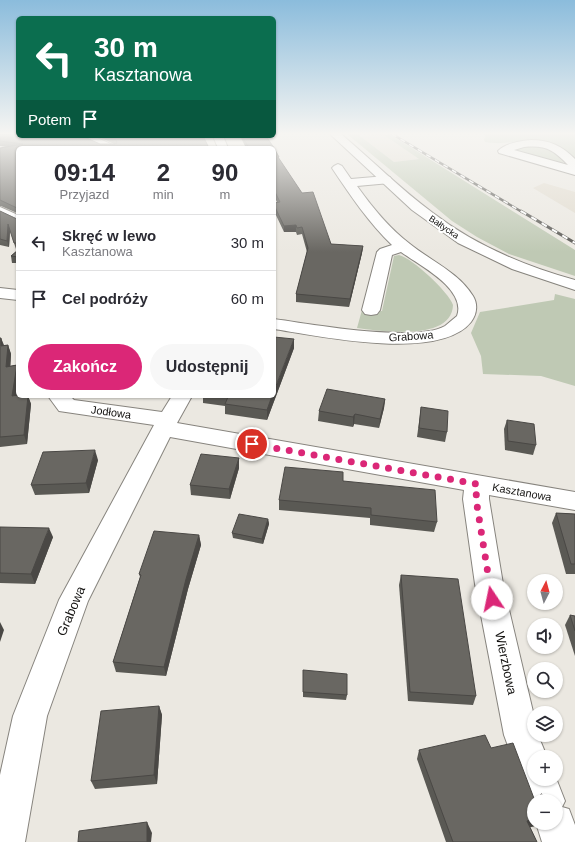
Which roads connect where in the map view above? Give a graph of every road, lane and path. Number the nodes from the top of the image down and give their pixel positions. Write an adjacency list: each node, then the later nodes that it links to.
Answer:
1 (342, 173): 4 (street, Grabowa)
2 (379, 173): 3 (street, Bałtycka)
3 (386, 180): 4 (street); 8 (street, Bałtycka)
4 (348, 183): 7 (street, Grabowa)
5 (0, 211): 6 (street)
6 (16, 219)
7 (403, 246): 11 (street); 12 (street, Grabowa)
8 (575, 285)
9 (0, 293): 10 (street)
10 (16, 295)
11 (371, 310)
12 (276, 324)
13 (60, 398): 14 (street, Jodłowa)
14 (171, 415): 15 (street, Kasztanowa); 19 (street, Grabowa)
15 (477, 484): 16 (street, Kasztanowa); 17 (street, Wierzbowa)
16 (575, 501)
17 (527, 751)
18 (558, 830): 20 (street)
19 (5, 842)
20 (562, 842)

